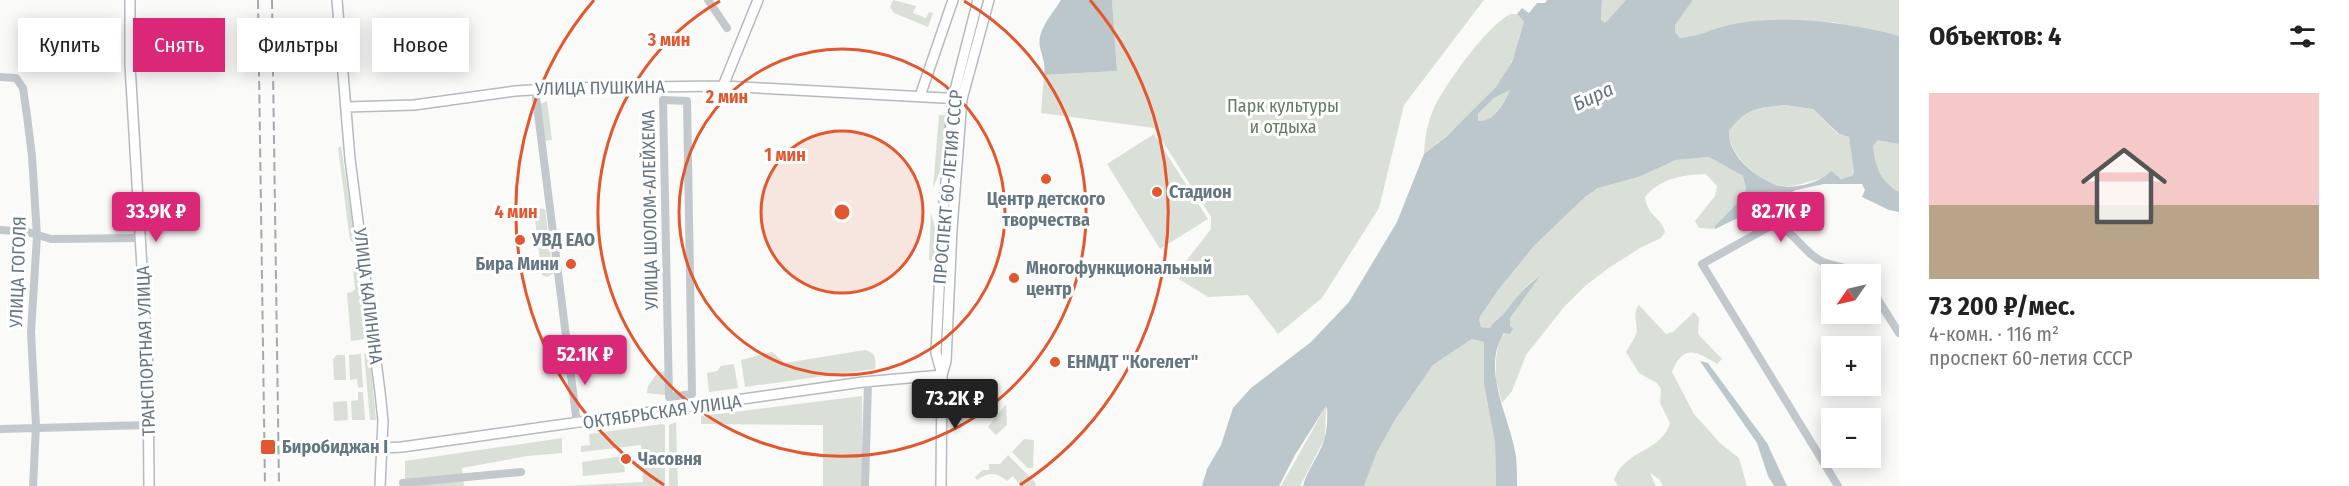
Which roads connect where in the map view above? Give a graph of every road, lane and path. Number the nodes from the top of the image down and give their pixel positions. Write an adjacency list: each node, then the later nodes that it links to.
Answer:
1 (130, 0): 17 (main road, ТРАНСПОРТНАЯ УЛИЦА)
2 (338, 0): 14 (main road, УЛИЦА КАЛИНИНА)
3 (708, 0): 8 (street)
4 (758, 0): 10 (main road)
5 (953, 0): 12 (main road)
6 (978, 0): 13 (main road, ПРОСПЕКТ 60-ЛЕТИЯ СССР)
7 (989, 0): 13 (main road, ПРОСПЕКТ 60-ЛЕТИЯ СССР)
8 (727, 28)
9 (0, 77): 16 (street, УЛИЦА ГОГОЛЯ)
10 (723, 86): 11 (main road, УЛИЦА ПУШКИНА); 12 (main road, УЛИЦА ПУШКИНА)
11 (535, 89): 14 (main road, УЛИЦА ПУШКИНА); 24 (street)
12 (920, 96): 13 (main road, УЛИЦА ПУШКИНА)
13 (957, 98): 21 (main road, ПРОСПЕКТ 60-ЛЕТИЯ СССР); 21 (main road, ПРОСПЕКТ 60-ЛЕТИЯ СССР)
14 (345, 107): 28 (main road, УЛИЦА КАЛИНИНА)
15 (0, 230): 16 (street)
16 (37, 236): 17 (street); 26 (street, УЛИЦА ГОГОЛЯ)
17 (142, 238): 25 (main road, ТРАНСПОРТНАЯ УЛИЦА)
18 (1832, 264): 36 (street)
19 (1881, 304): 20 (street)
20 (1899, 333)
21 (942, 375): 22 (main road, ОКТЯБРЬСКАЯ УЛИЦА); 35 (main road, ПРОСПЕКТ 60-ЛЕТИЯ СССР)
22 (868, 382): 24 (main road, ОКТЯБРЬСКАЯ УЛИЦА); 34 (street)
23 (692, 394): 23 (street, УЛИЦА ШОЛОМ-АЛЕЙХЕМА)
24 (577, 424): 28 (main road, ОКТЯБРЬСКАЯ УЛИЦА)
25 (148, 425): 26 (street); 32 (main road, ТРАНСПОРТНАЯ УЛИЦА)
26 (36, 426): 27 (street); 31 (street, УЛИЦА ГОГОЛЯ)
27 (0, 429)
28 (382, 448): 33 (main road, УЛИЦА КАЛИНИНА)
29 (521, 472): 30 (street)
30 (403, 483)
31 (33, 486)
32 (149, 486)
33 (380, 486)
34 (866, 486)
35 (941, 486)
36 (1838, 486)

